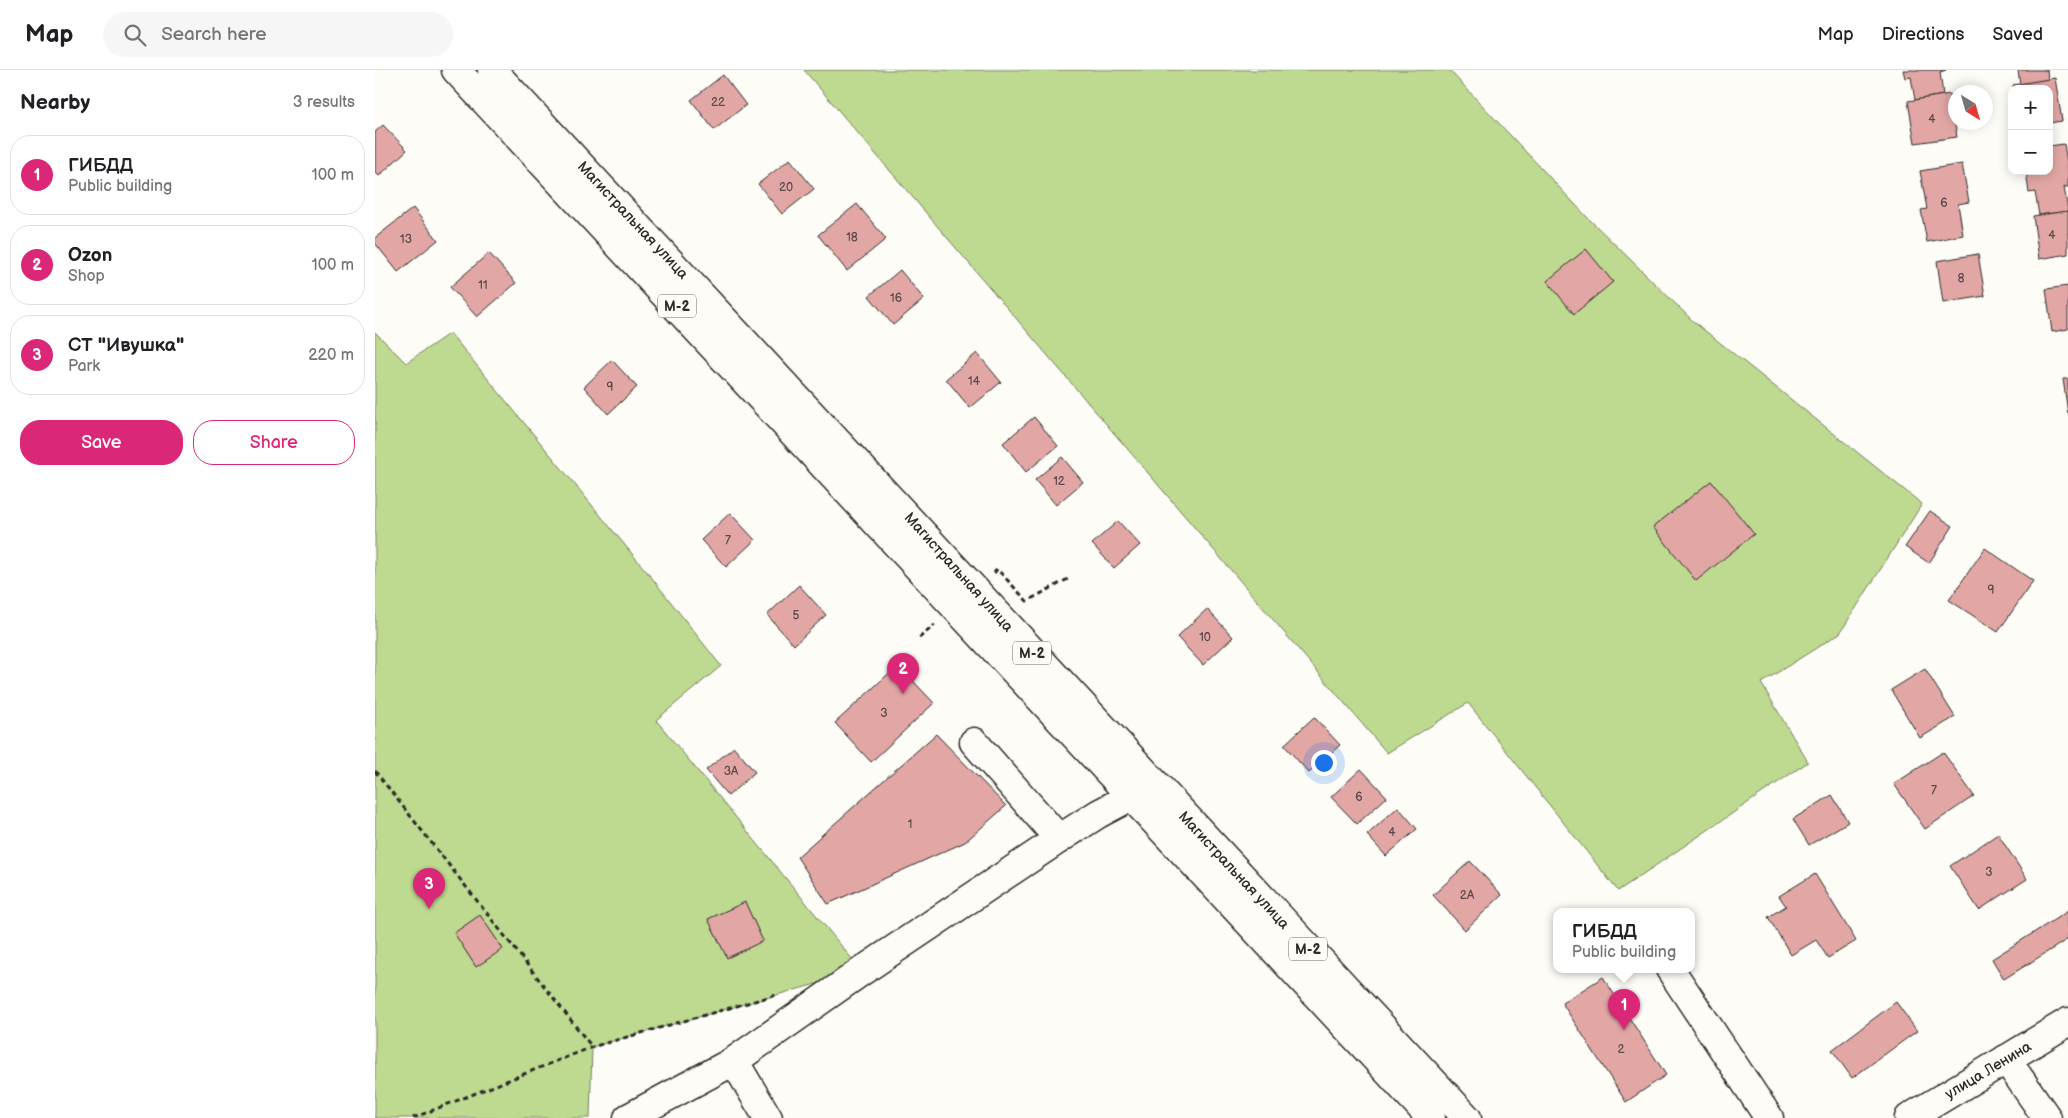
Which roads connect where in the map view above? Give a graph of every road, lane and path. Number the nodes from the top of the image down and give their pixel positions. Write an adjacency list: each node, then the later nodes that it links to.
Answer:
1 (456, 70): 5 (main road, Магистральная улица / М-2)
2 (492, 70): 17 (main road, Магистральная улица / М-2)
3 (974, 742): 6 (main road)
4 (375, 772): 10 (path)
5 (1130, 797): 6 (main road); 16 (main road, Магистральная улица / М-2)
6 (1059, 839): 12 (main road)
7 (1673, 973): 18 (main road)
8 (787, 992): 10 (path)
9 (2068, 1022): 11 (main road, улица Ленина)
10 (591, 1047): 13 (path)
11 (2006, 1059): 19 (main road, улица Ленина); 20 (main road)
12 (734, 1060): 14 (main road); 15 (main road)
13 (413, 1118)
14 (628, 1118)
15 (768, 1118)
16 (1431, 1118)
17 (1467, 1118)
18 (1769, 1118)
19 (1909, 1118)
20 (2047, 1118)

